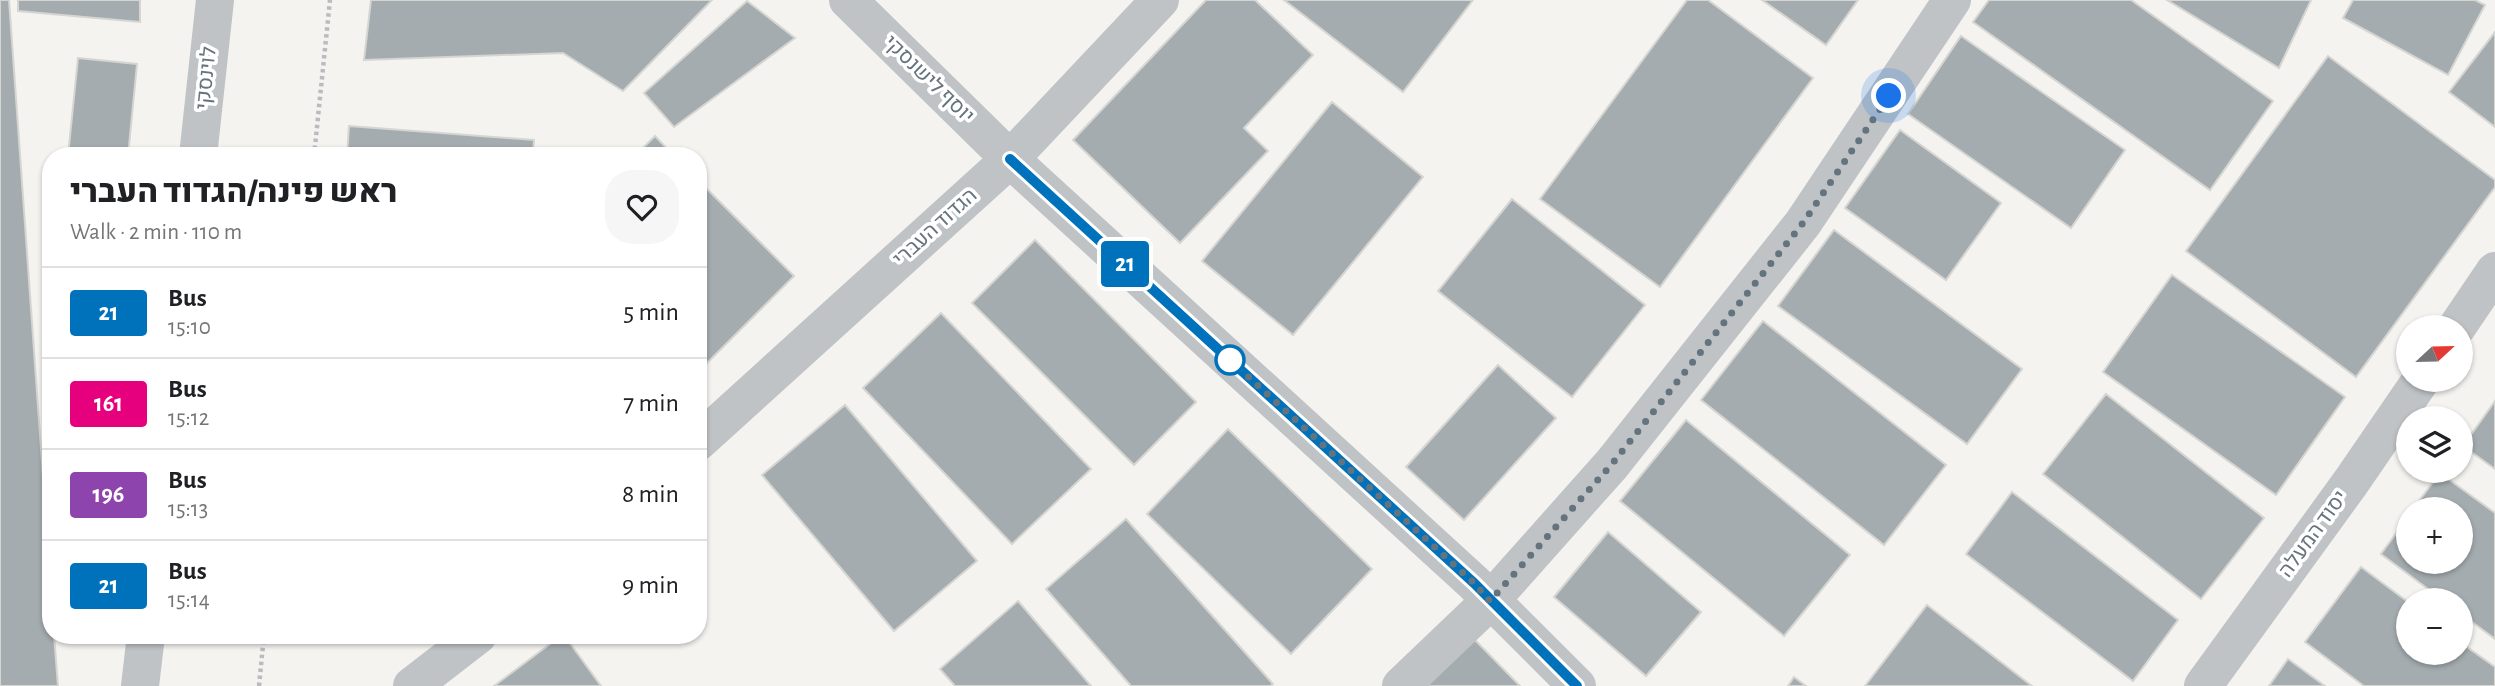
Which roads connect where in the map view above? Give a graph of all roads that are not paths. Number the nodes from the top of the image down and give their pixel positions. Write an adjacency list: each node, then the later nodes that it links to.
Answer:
1 (215, 0): 5 (street, לוינסקי)
2 (848, 0): 6 (street, יוסף לישנסקי)
3 (1160, 0): 6 (street, הגדוד העברי)
4 (1952, 0): 11 (street)
5 (199, 147)
6 (1010, 159): 10 (street, הגדוד העברי); 11 (street, יוסף לישנסקי)
7 (2495, 271): 8 (street)
8 (2464, 315)
9 (2413, 392): 18 (street, יסוד המעלה)
10 (707, 434)
11 (1490, 601): 16 (street); 17 (street, יוסף לישנסקי)
12 (145, 644): 14 (street)
13 (466, 644): 15 (street)
14 (143, 685)
15 (412, 686)
16 (1401, 686)
17 (1577, 686)
18 (2203, 686)

